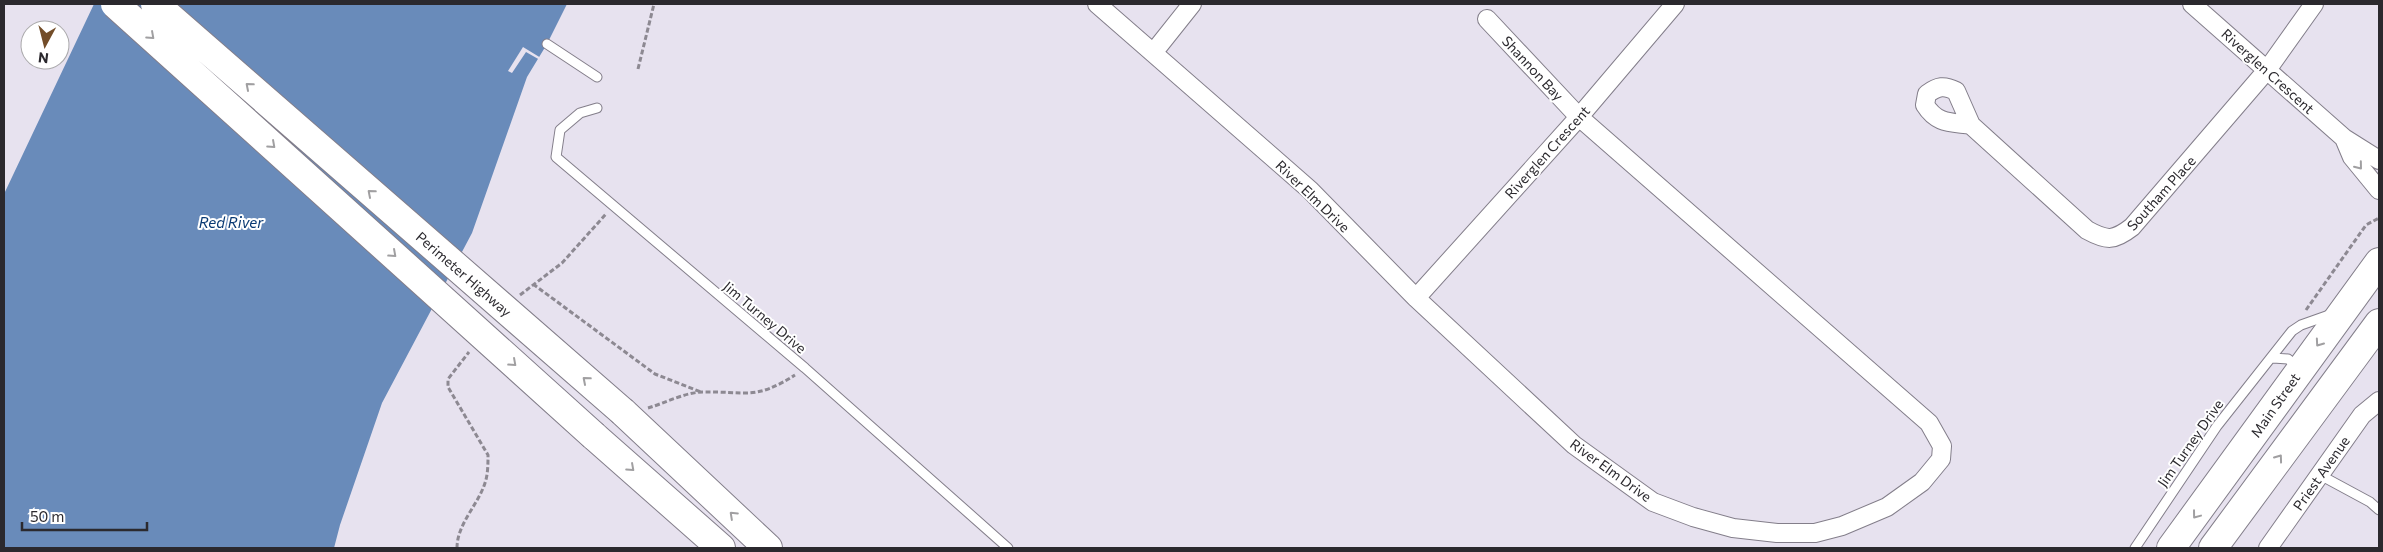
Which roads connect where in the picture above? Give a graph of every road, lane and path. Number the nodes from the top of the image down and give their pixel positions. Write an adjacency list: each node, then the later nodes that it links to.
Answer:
1 (115, 4): 36 (main road, one-way to 36, bridge)
2 (155, 4): 33 (main road, Perimeter Highway, one-way to 2, bridge)
3 (654, 4): 12 (path)
4 (1097, 4): 11 (street, River Elm Drive)
5 (1192, 4): 11 (street)
6 (1675, 4): 16 (street, Riverglen Crescent)
7 (2192, 4): 13 (street, Riverglen Crescent)
8 (2314, 4): 13 (street, Southam Place)
9 (1488, 19): 16 (street, Shannon Bay)
10 (547, 44): 14 (lane)
11 (1153, 53): 24 (street, River Elm Drive)
12 (638, 69)
13 (2267, 70): 17 (street, Southam Place); 18 (street, Riverglen Crescent)
14 (597, 77)
15 (597, 108): 29 (lane, Jim Turney Drive)
16 (1579, 117): 24 (street, Riverglen Crescent); 24 (street, River Elm Drive)
17 (1971, 125)
18 (2344, 138): 19 (street, Riverglen Crescent); 20 (street, Riverglen Crescent, one-way to 20)
19 (2379, 160)
20 (2379, 190)
21 (2379, 218): 27 (path)
22 (2379, 262): 25 (main road, Main Street)
23 (534, 284): 31 (path)
24 (1416, 298)
25 (2342, 311): 27 (lane, Jim Turney Drive); 30 (main road, Main Street, one-way to 30)
26 (2379, 323): 41 (main road, one-way to 26)
27 (2301, 325): 28 (lane, Jim Turney Drive)
28 (2272, 358): 30 (lane); 39 (lane, Jim Turney Drive)
29 (805, 368): 31 (path); 38 (lane, Jim Turney Drive)
30 (2300, 369): 40 (main road, Main Street, one-way to 40)
31 (701, 392): 33 (path)
32 (2379, 401): 34 (street, Priest Avenue)
33 (635, 410): 37 (main road, Perimeter Highway, one-way to 33)
34 (2320, 475): 35 (lane); 42 (street, Priest Avenue)
35 (2379, 510)
36 (721, 548)
37 (768, 548)
38 (1008, 548)
39 (2135, 548)
40 (2171, 548)
41 (2213, 548)
42 (2268, 548)

